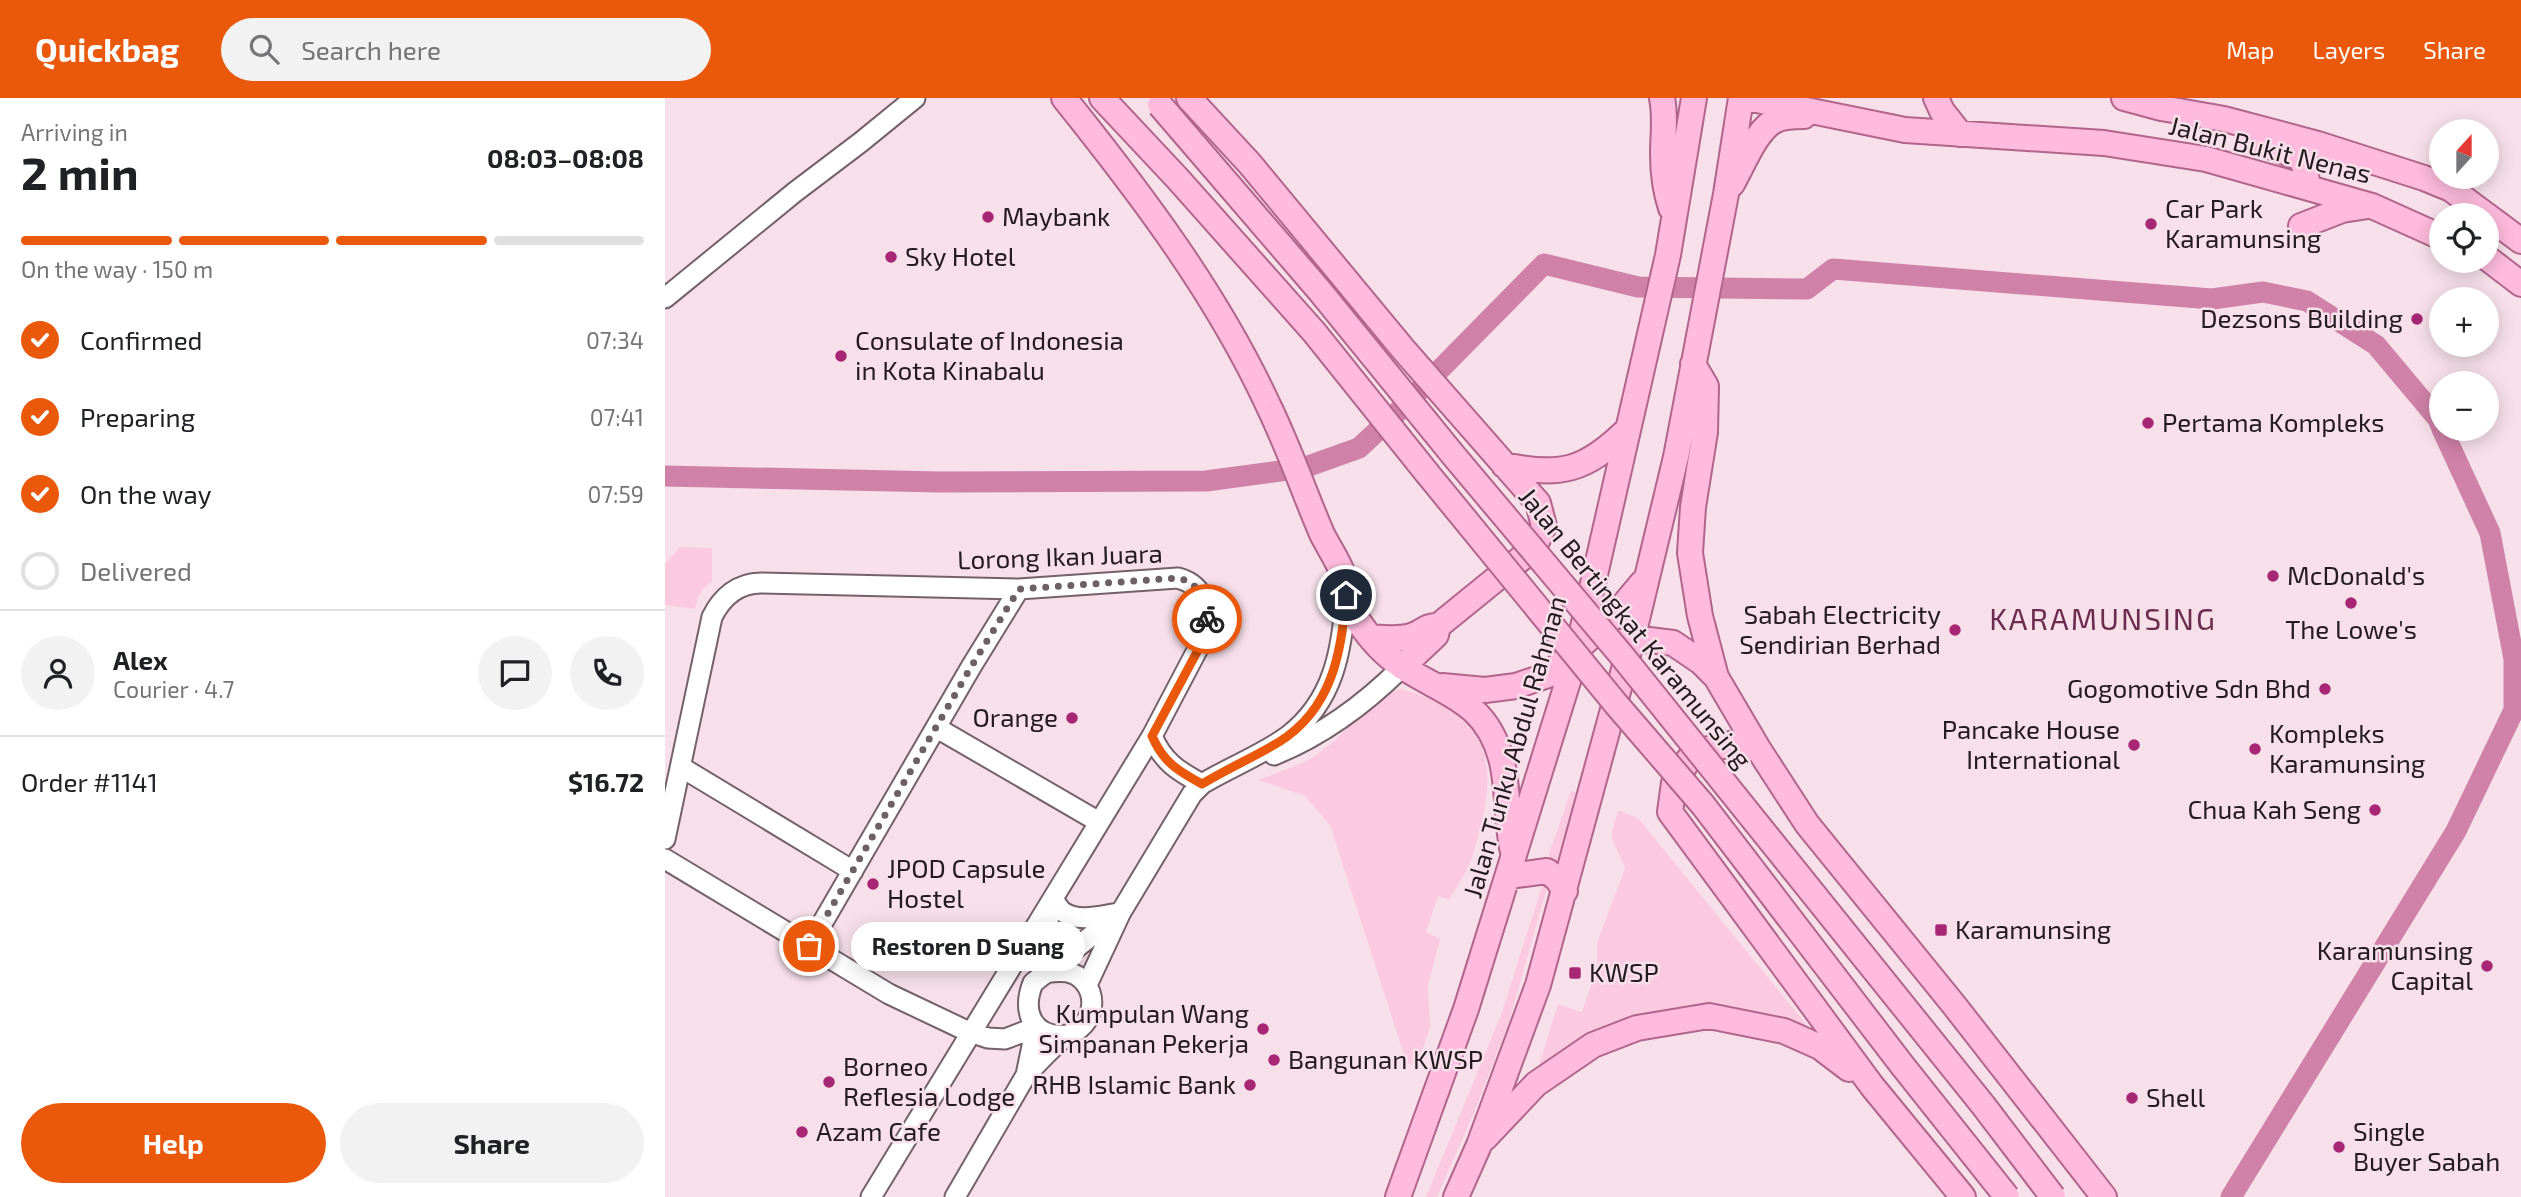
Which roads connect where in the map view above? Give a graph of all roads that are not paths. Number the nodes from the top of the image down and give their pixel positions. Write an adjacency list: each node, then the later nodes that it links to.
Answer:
1 (915, 98): 24 (street)
2 (1064, 98): 30 (main road)
3 (1189, 98): 27 (main road)
4 (1662, 98): 18 (main road)
5 (1694, 98): 18 (main road, Jalan Tunku Abdul Rahman)
6 (1741, 98): 16 (main road)
7 (1747, 98): 13 (main road, Jalan Bukit Nenas)
8 (1936, 98): 14 (main road)
9 (2124, 98): 12 (main road, Jalan Bukit Nenas)
10 (1157, 102): 66 (main road, Jalan Bertingkat Karamunsing, bridge)
11 (1107, 103): 65 (main road, bridge)
12 (2161, 108): 15 (main road); 21 (main road, Jalan Bukit Nenas)
13 (1822, 114): 14 (main road, Jalan Bukit Nenas); 16 (main road)
14 (1960, 134): 15 (main road, Jalan Bukit Nenas)
15 (2308, 186): 17 (main road, Jalan Bukit Nenas)
16 (1727, 194): 25 (main road)
17 (2372, 206): 19 (main road); 20 (main road, Jalan Bukit Nenas)
18 (1675, 219): 26 (main road, Jalan Tunku Abdul Rahman)
19 (2301, 226)
20 (2429, 232)
21 (2521, 241)
22 (2499, 267): 23 (main road)
23 (2521, 284)
24 (665, 298)
25 (1693, 364): 28 (main road); 36 (main road)
26 (1627, 430): 27 (main road); 34 (main road, Jalan Tunku Abdul Rahman)
27 (1504, 465): 31 (main road)
28 (1647, 577): 33 (main road); 34 (main road)
29 (1019, 589): 38 (street); 39 (street, Lorong Ikan Juara); 41 (street, Lorong Ikan Juara)
30 (1346, 595): 32 (main road); 42 (street)
31 (1438, 626): 32 (main road); 35 (main road)
32 (1370, 637): 35 (main road)
33 (1632, 640): 34 (main road); 36 (main road); 48 (main road)
34 (1578, 649): 37 (main road); 46 (main road, Jalan Tunku Abdul Rahman)
35 (1402, 667): 37 (main road); 42 (street)
36 (1716, 677): 40 (main road)
37 (1438, 685): 46 (main road)
38 (937, 728): 43 (street); 47 (street)
39 (1152, 736): 42 (street); 43 (street, Lorong Ikan Juara)
40 (1759, 750): 58 (main road); 67 (main road)
41 (681, 767): 44 (street, Lorong Ikan Juara); 47 (street)
42 (1206, 781): 50 (street)
43 (1099, 822): 49 (street, Lorong Ikan Juara)
44 (665, 839)
45 (665, 859): 51 (street)
46 (1512, 868): 48 (main road); 62 (main road, Jalan Tunku Abdul Rahman)
47 (853, 871): 51 (street)
48 (1565, 891): 59 (main road)
49 (1053, 899): 50 (street); 52 (street); 55 (street, Lorong Ikan Juara)
50 (1121, 912): 52 (street); 53 (street)
51 (809, 946): 55 (street)
52 (1045, 974): 53 (street); 54 (street)
53 (1087, 985): 56 (street)
54 (1036, 1027): 55 (street); 56 (street); 57 (street)
55 (971, 1032): 60 (street, Lorong Ikan Juara)
56 (1067, 1035): 57 (street)
57 (1026, 1075): 61 (street)
58 (1872, 1086): 59 (main road); 64 (main road)
59 (1479, 1145): 63 (main road)
60 (871, 1197)
61 (955, 1197)
62 (1398, 1197)
63 (1456, 1197)
64 (1963, 1197)
65 (2007, 1197)
66 (2053, 1197)
67 (2104, 1197)

